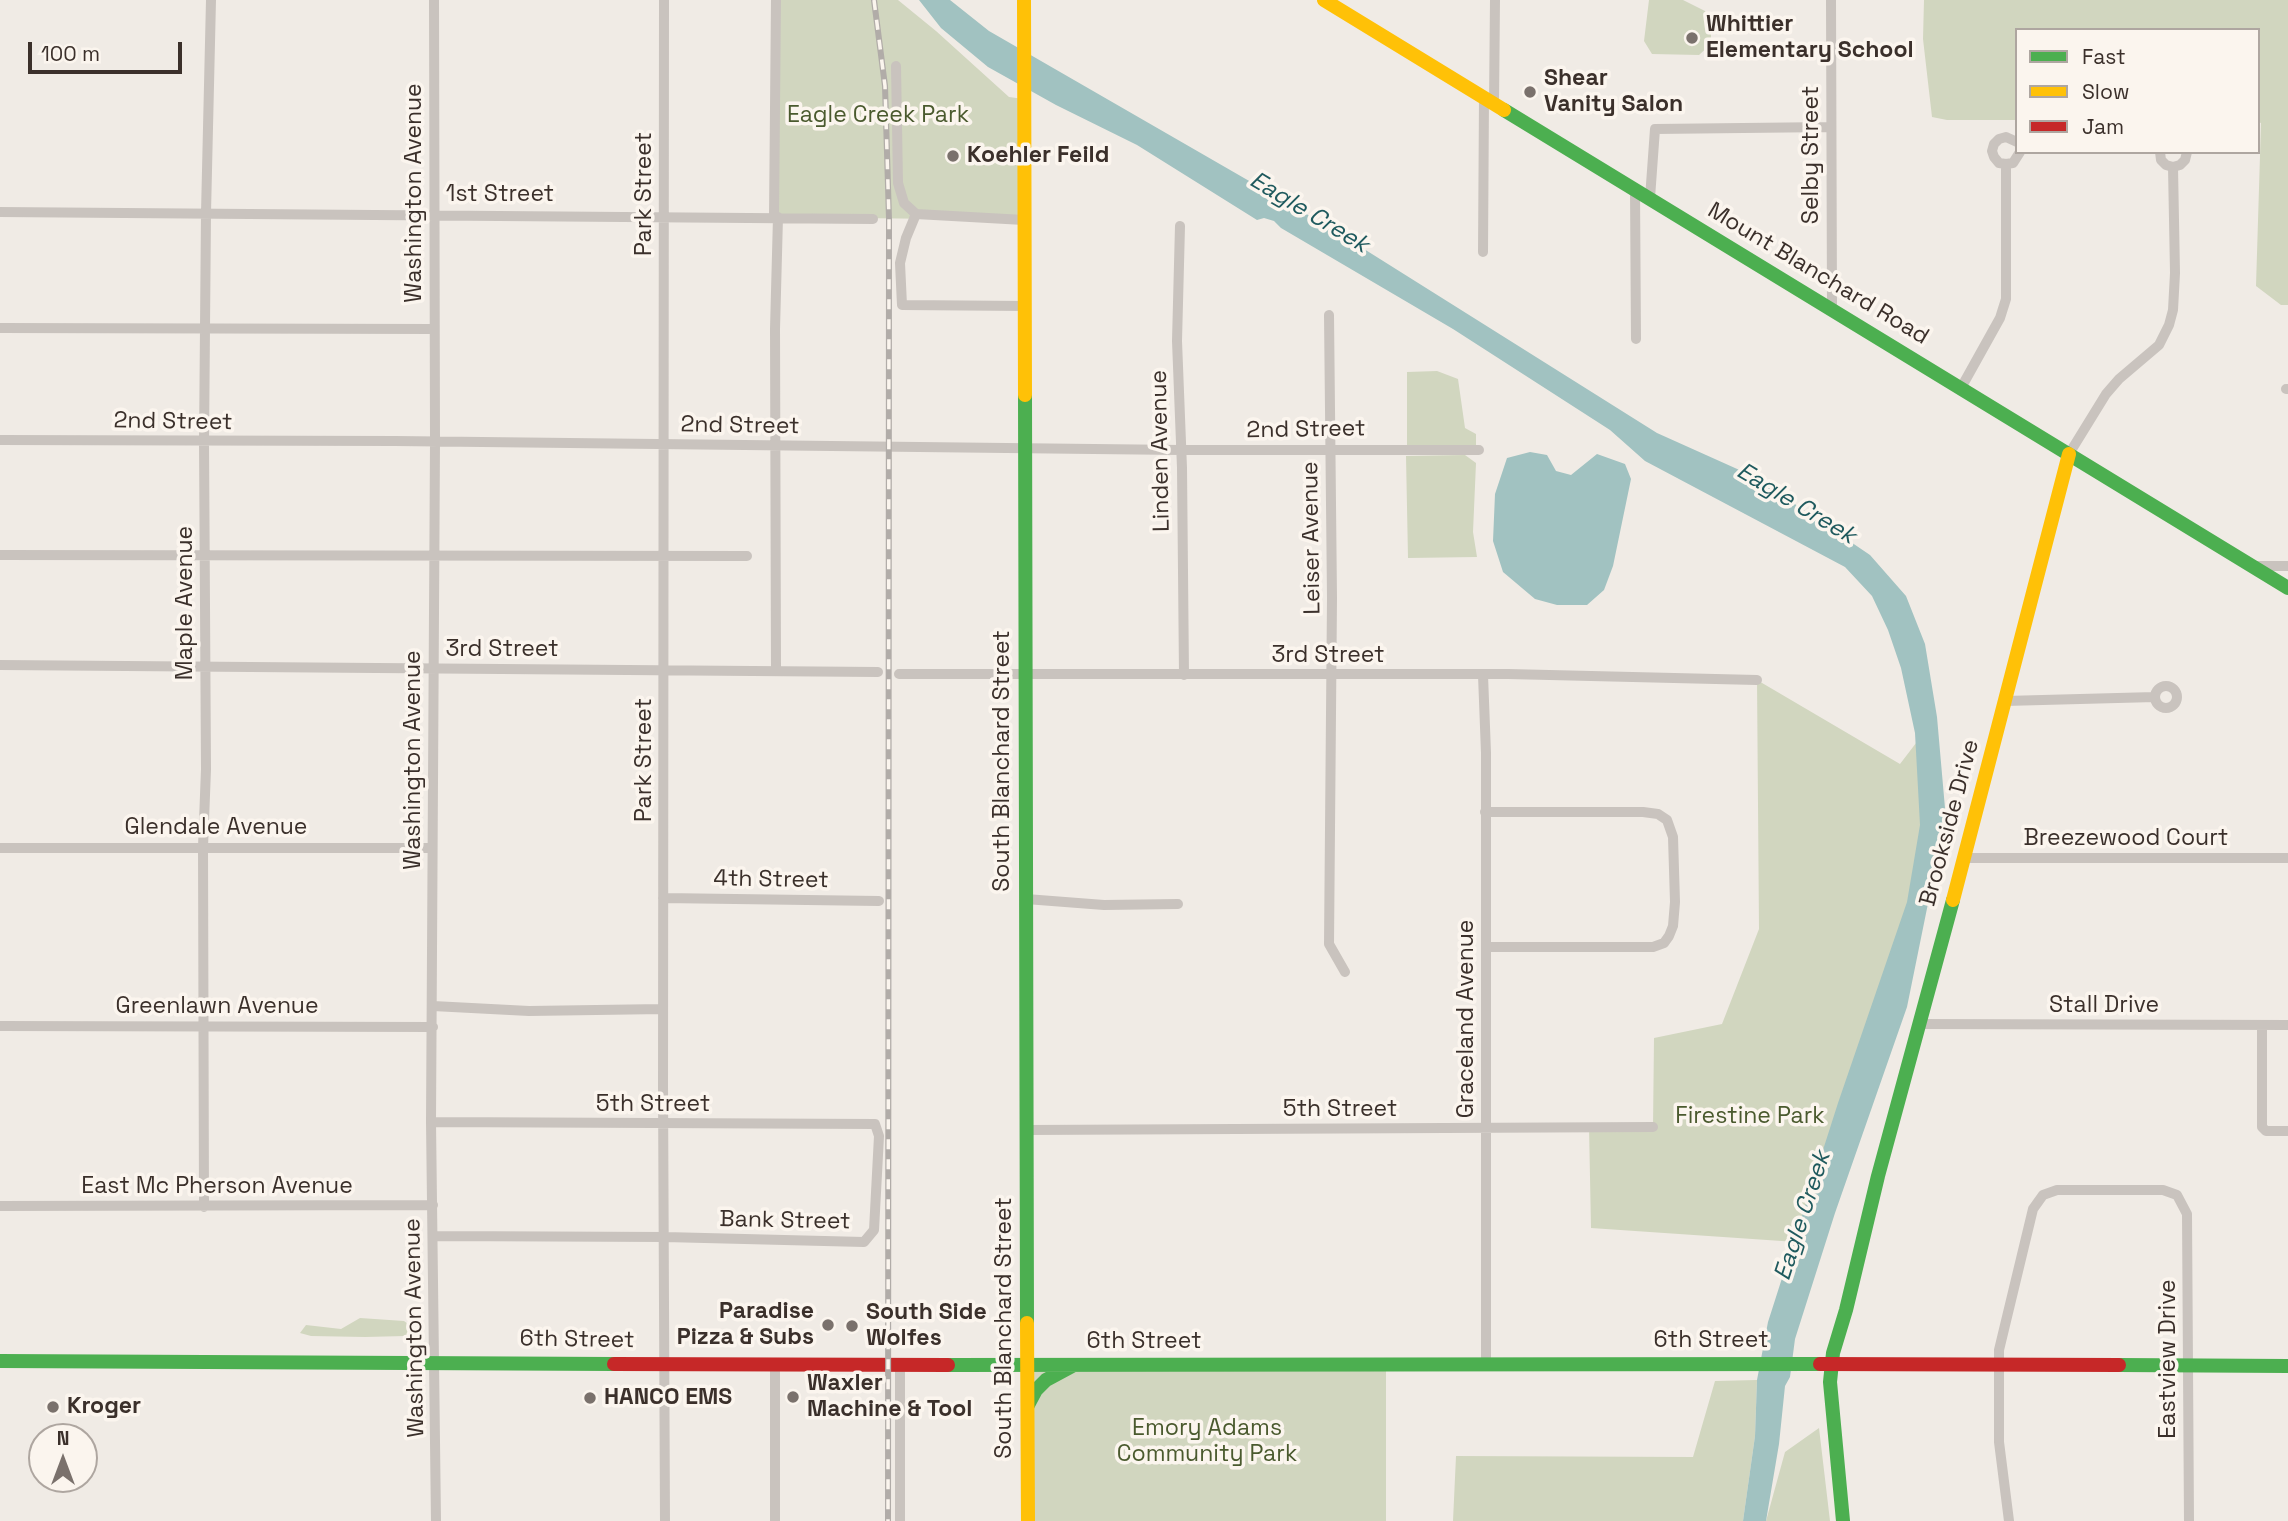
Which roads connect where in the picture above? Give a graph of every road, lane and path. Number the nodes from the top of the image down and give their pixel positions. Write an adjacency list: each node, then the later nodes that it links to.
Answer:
1 (211, 0): 21 (street, Maple Avenue)
2 (434, 0): 22 (street, Washington Avenue)
3 (664, 0): 24 (street, Park Street)
4 (776, 0): 25 (street)
5 (1024, 0): 27 (street, South Blanchard Street)
6 (1324, 0): 10 (street, Mount Blanchard Road)
7 (1495, 0): 10 (street)
8 (1831, 0): 11 (street, Selby Street)
9 (896, 66): 23 (street)
10 (1489, 101): 18 (street, Mount Blanchard Road); 29 (street)
11 (1831, 127): 19 (street); 31 (street, Selby Street)
12 (2015, 141): 16 (street)
13 (2019, 154): 16 (street)
14 (2160, 154): 17 (street)
15 (2186, 154): 17 (street)
16 (2006, 164): 37 (street)
17 (2173, 167): 47 (street, Brookside Drive)
18 (1635, 190): 19 (street, Mount Blanchard Road); 36 (street)
19 (1650, 198): 31 (street, Mount Blanchard Road)
20 (0, 212): 21 (street, 1st Street)
21 (205, 213): 22 (street, 1st Street); 34 (street, Maple Avenue)
22 (434, 214): 24 (street, 1st Street); 35 (street, Washington Avenue)
23 (916, 214): 27 (street); 30 (street)
24 (665, 216): 25 (street, 1st Street); 41 (street, Park Street)
25 (776, 217): 26 (street, 1st Street); 42 (street)
26 (873, 219)
27 (1024, 219): 30 (street, South Blanchard Street)
28 (1180, 226): 44 (street, Linden Avenue)
29 (1483, 251)
30 (1025, 306): 43 (street, South Blanchard Street)
31 (1832, 309): 37 (street, Mount Blanchard Road)
32 (1329, 315): 45 (street, Leiser Avenue)
33 (0, 328): 34 (street)
34 (205, 328): 35 (street); 39 (street, Maple Avenue)
35 (434, 329): 40 (street, Washington Avenue)
36 (1636, 339)
37 (1961, 388): 47 (street, Mount Blanchard Road)
38 (0, 440): 39 (street, 2nd Street)
39 (204, 442): 40 (street, 2nd Street); 52 (street, Maple Avenue)
40 (435, 442): 41 (street, 2nd Street); 49 (street, Washington Avenue)
41 (663, 445): 42 (street, 2nd Street); 50 (street, Park Street)
42 (776, 446): 43 (street, 2nd Street); 60 (street)
43 (1026, 448): 44 (street, 2nd Street); 62 (street, South Blanchard Street)
44 (1181, 450): 45 (street, 2nd Street); 64 (street, Linden Avenue)
45 (1330, 450): 46 (street, 2nd Street); 66 (street, Leiser Avenue)
46 (1479, 450)
47 (2069, 454): 53 (street, Mount Blanchard Road); 69 (street, Brookside Drive)
48 (0, 555): 52 (street)
49 (434, 556): 50 (street); 52 (street); 58 (street, Washington Avenue)
50 (663, 556): 51 (street); 59 (street, Park Street)
51 (747, 556)
52 (206, 557): 57 (street, Maple Avenue)
53 (2253, 566): 54 (street); 55 (street, Mount Blanchard Road)
54 (2288, 566)
55 (2288, 588)
56 (0, 665): 57 (street, 3rd Street)
57 (205, 667): 58 (street, 3rd Street); 71 (street, Maple Avenue)
58 (434, 669): 59 (street, 3rd Street); 73 (street, Washington Avenue)
59 (664, 670): 60 (street, 3rd Street); 76 (street, Park Street)
60 (776, 671): 61 (street, 3rd Street)
61 (878, 673)
62 (1026, 673): 63 (street, 3rd Street); 64 (street, 3rd Street); 77 (street, South Blanchard Street)
63 (899, 674)
64 (1184, 675): 66 (street, 3rd Street)
65 (1483, 675): 66 (street, 3rd Street); 67 (street, 3rd Street); 70 (street, Graceland Avenue)
66 (1332, 676): 81 (street, Leiser Avenue)
67 (1757, 680)
68 (2155, 697): 69 (street)
69 (2005, 701): 74 (street, Brookside Drive)
70 (1485, 812): 80 (street, Graceland Avenue); 80 (street)
71 (203, 847): 72 (street, Glendale Avenue); 73 (street, Glendale Avenue); 88 (street, Maple Avenue)
72 (0, 848)
73 (432, 848): 82 (street, Washington Avenue)
74 (1964, 858): 75 (street, Breezewood Court); 84 (street, Brookside Drive)
75 (2288, 858)
76 (663, 898): 78 (street, 4th Street); 83 (street, Park Street)
77 (1026, 899): 79 (street); 95 (street, South Blanchard Street)
78 (879, 901)
79 (1178, 904)
80 (1486, 947): 94 (street, Graceland Avenue)
81 (1345, 972)
82 (433, 1006): 83 (street); 89 (street, Washington Avenue)
83 (663, 1009): 91 (street, Park Street)
84 (1919, 1024): 85 (street, Stall Drive); 110 (street, Brookside Drive)
85 (2262, 1025): 86 (street, Stall Drive); 96 (street)
86 (2288, 1025)
87 (0, 1026): 88 (street, Greenlawn Avenue)
88 (204, 1026): 89 (street, Greenlawn Avenue); 99 (street, Maple Avenue)
89 (433, 1027): 90 (street, Washington Avenue)
90 (431, 1122): 91 (street, 5th Street); 97 (street, Washington Avenue)
91 (663, 1124): 92 (street, 5th Street); 101 (street, Park Street)
92 (875, 1124): 101 (street, Bank Street)
93 (1653, 1127): 94 (street, 5th Street)
94 (1486, 1128): 95 (street, 5th Street); 104 (street, Graceland Avenue)
95 (1027, 1130): 109 (street, South Blanchard Street)
96 (2288, 1131)
97 (433, 1205): 99 (street, East Mc Pherson Avenue); 100 (street, Washington Avenue)
98 (0, 1206): 99 (street, East Mc Pherson Avenue)
99 (204, 1207)
100 (433, 1236): 101 (street); 103 (street, Washington Avenue)
101 (665, 1237): 105 (street, Park Street)
102 (0, 1361): 103 (street, 6th Street)
103 (435, 1361): 105 (street, 6th Street); 115 (street, Washington Avenue)
104 (1486, 1363): 107 (street, 6th Street); 110 (street, 6th Street)
105 (666, 1364): 106 (street, 6th Street); 116 (street, Park Street)
106 (775, 1364): 108 (street, 6th Street); 117 (street)
107 (1074, 1364): 109 (street, 6th Street); 114 (street)
108 (900, 1365): 109 (street, 6th Street); 118 (street)
109 (1028, 1365): 114 (street, South Blanchard Street)
110 (1830, 1365): 111 (street, 6th Street); 120 (street, Brookside Drive)
111 (1998, 1365): 112 (street, 6th Street); 112 (street, Eastview Drive); 121 (street)
112 (2188, 1365): 113 (street, 6th Street); 122 (street, Eastview Drive)
113 (2288, 1366)
114 (1028, 1406): 119 (street, South Blanchard Street)
115 (436, 1521)
116 (665, 1521)
117 (775, 1521)
118 (900, 1521)
119 (1028, 1521)
120 (1843, 1521)
121 (2009, 1521)
122 (2189, 1521)

